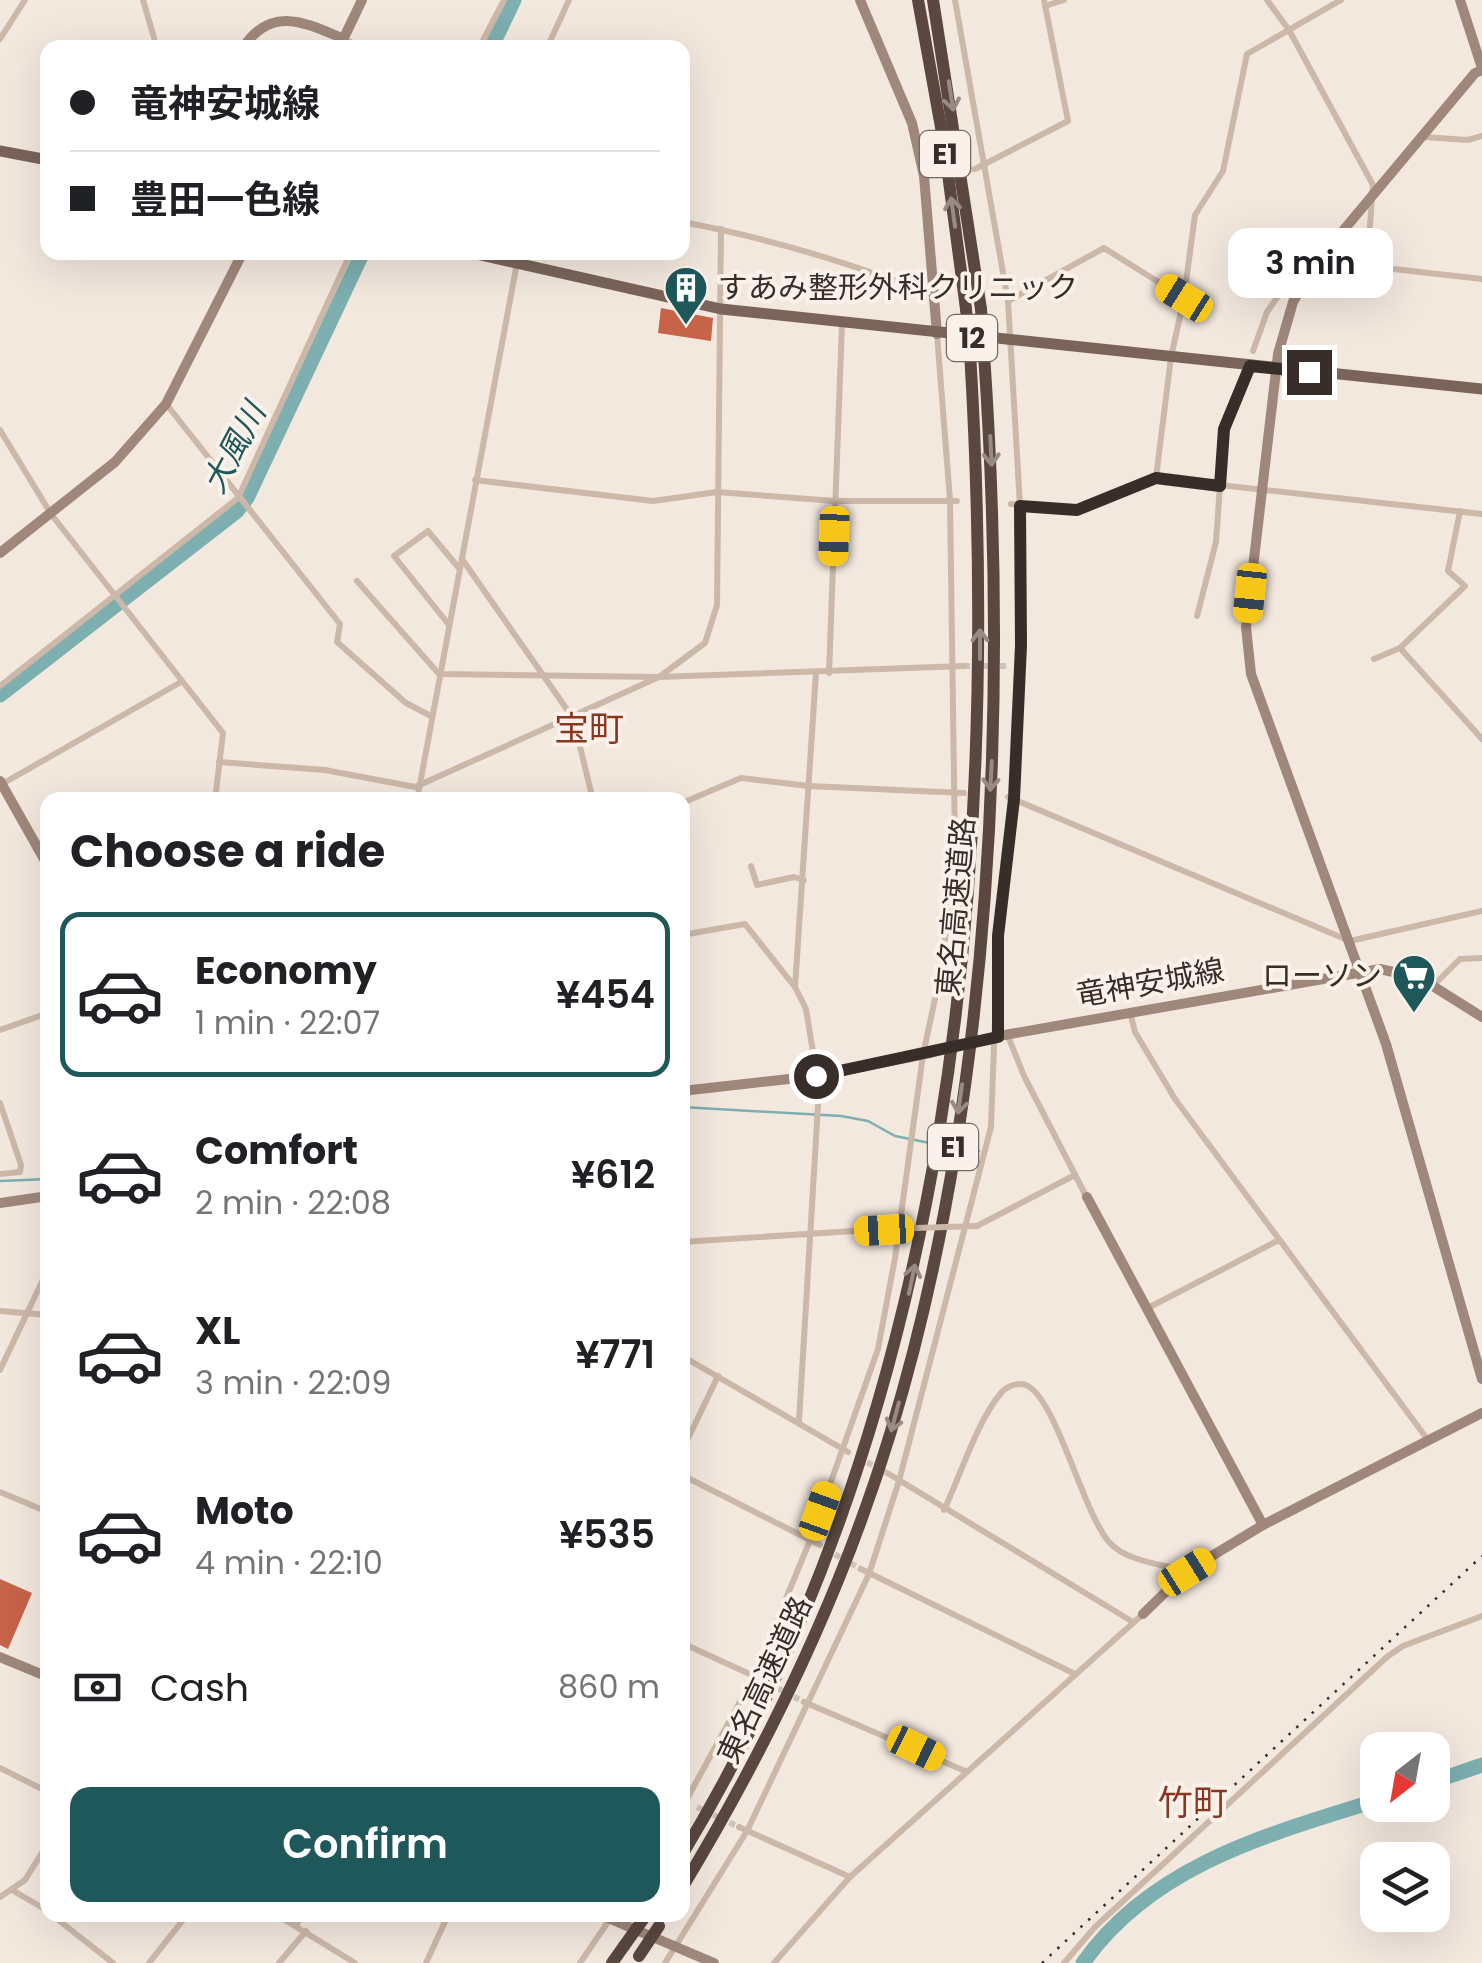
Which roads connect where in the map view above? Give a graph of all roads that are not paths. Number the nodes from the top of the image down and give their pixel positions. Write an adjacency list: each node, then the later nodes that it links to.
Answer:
1 (26, 0): 18 (street)
2 (142, 0): 19 (street)
3 (362, 0): 22 (street)
4 (504, 0): 23 (street)
5 (569, 0): 24 (street)
6 (860, 0): 43 (street)
7 (918, 0): 172 (highway, 東名高速道路 / E1, one-way to 7, bridge)
8 (933, 0): 174 (highway, 東名高速道路 / E1, one-way to 174, bridge)
9 (955, 0): 30 (street)
10 (1064, 0): 14 (street)
11 (1267, 0): 17 (street)
12 (1341, 0): 17 (street)
13 (1460, 0): 16 (street)
14 (1045, 3): 30 (street)
15 (1482, 16): 16 (street)
16 (1469, 18): 25 (street)
17 (1289, 30): 32 (street); 44 (street)
18 (0, 39)
19 (155, 40)
20 (250, 40): 21 (street)
21 (336, 40)
22 (343, 40)
23 (483, 40)
24 (551, 40)
25 (1482, 69): 26 (street)
26 (1423, 136): 27 (street); 32 (street)
27 (1482, 136)
28 (0, 151): 29 (main road)
29 (40, 158)
30 (984, 165): 31 (street); 45 (street)
31 (975, 169)
32 (1373, 198): 39 (street); 40 (street)
33 (690, 224): 34 (street)
34 (721, 230): 43 (street); 46 (street)
35 (238, 260): 55 (street)
36 (348, 260): 62 (street)
37 (518, 260): 58 (street)
38 (526, 260): 46 (main road, 12)
39 (1319, 260): 40 (street); 42 (street)
40 (1367, 266): 41 (street)
41 (1482, 279)
42 (1298, 293): 50 (street); 53 (street)
43 (936, 296): 48 (street)
44 (1184, 298): 45 (street); 51 (street)
45 (1008, 301): 49 (street)
46 (721, 309): 47 (main road, 12); 61 (street)
47 (842, 324): 48 (main road, 12); 64 (street)
48 (937, 334): 49 (main road, 12); 63 (street)
49 (1009, 342): 51 (main road, 12); 66 (street)
50 (1253, 351)
51 (1171, 357): 52 (main road, 12); 57 (street)
52 (1250, 366): 53 (main road, 12); 59 (street)
53 (1276, 369): 54 (main road, 12); 60 (street)
54 (1482, 389)
55 (166, 404): 62 (street); 68 (street)
56 (0, 430): 68 (street)
57 (1156, 478): 59 (street); 66 (street)
58 (475, 480): 61 (street); 71 (street)
59 (1220, 486): 60 (street); 75 (street)
60 (1261, 490): 67 (street); 108 (street)
61 (717, 492): 64 (street); 86 (street)
62 (238, 498): 74 (street); 89 (street)
63 (953, 500): 64 (street); 79 (street)
64 (835, 502): 82 (street)
65 (1011, 504): 66 (street)
66 (1020, 506): 81 (street)
67 (1460, 510): 69 (street); 77 (street)
68 (51, 514): 70 (street); 74 (street)
69 (1482, 514)
70 (0, 553)
71 (461, 558): 72 (street); 85 (street)
72 (459, 568): 76 (street); 76 (street)
73 (357, 581): 83 (street)
74 (114, 596): 87 (street); 88 (street)
75 (1197, 616)
76 (449, 625): 83 (street)
77 (1400, 648): 78 (street); 91 (street)
78 (1374, 659)
79 (959, 666): 82 (street); 100 (street)
80 (1009, 666): 81 (street)
81 (1020, 668): 101 (street)
82 (829, 673): 84 (street)
83 (439, 674): 85 (street); 89 (street)
84 (816, 674): 86 (street); 95 (street)
85 (544, 676): 86 (street); 90 (street)
86 (658, 677): 90 (street)
87 (181, 682): 92 (street); 93 (street)
88 (0, 686)
89 (432, 716): 94 (street)
90 (573, 718): 94 (street); 98 (street)
91 (1482, 739)
92 (219, 762): 94 (street); 96 (street)
93 (1, 782): 103 (street)
94 (420, 785): 97 (street)
95 (809, 786): 100 (street); 102 (street); 105 (street)
96 (216, 792)
97 (419, 792)
98 (592, 792)
99 (964, 793): 100 (street)
100 (954, 794): 118 (street)
101 (1011, 798): 108 (street); 117 (street)
102 (690, 800)
103 (40, 852)
104 (751, 866): 105 (street)
105 (804, 880): 112 (street)
106 (1482, 911): 108 (street)
107 (690, 934): 112 (street)
108 (1350, 941): 110 (street)
109 (1482, 958): 111 (street)
110 (1359, 970): 111 (street, 竜神安城線); 113 (street, 竜神安城線); 138 (street)
111 (1433, 986): 115 (street, 竜神安城線)
112 (795, 988): 119 (street)
113 (1130, 1012): 117 (street, 竜神安城線); 128 (street)
114 (40, 1016): 116 (street)
115 (1482, 1017)
116 (0, 1030)
117 (1000, 1037): 118 (street, 竜神安城線, bridge); 123 (street); 146 (street)
118 (926, 1054): 119 (street); 143 (street)
119 (816, 1076): 120 (street); 127 (street)
120 (690, 1091)
121 (0, 1102): 122 (street)
122 (0, 1174)
123 (1074, 1175): 125 (street); 127 (street, bridge)
124 (40, 1197): 126 (street)
125 (1087, 1197): 131 (street)
126 (0, 1203)
127 (813, 1233): 129 (street); 140 (street)
128 (1278, 1240): 131 (street); 142 (street)
129 (690, 1241)
130 (40, 1284): 134 (street)
131 (1145, 1310): 150 (street)
132 (0, 1311): 134 (street)
133 (40, 1315): 134 (street)
134 (23, 1316): 136 (street)
135 (690, 1360): 137 (street)
136 (0, 1370)
137 (718, 1376): 140 (street); 141 (street)
138 (1482, 1379)
139 (1482, 1413): 142 (street)
140 (799, 1421): 143 (street)
141 (690, 1434)
142 (1428, 1440): 150 (street)
143 (845, 1449): 151 (street)
144 (889, 1474): 146 (street)
145 (690, 1479): 151 (street)
146 (900, 1481): 149 (street); 155 (street)
147 (0, 1492): 148 (street)
148 (40, 1509)
149 (944, 1510): 154 (street); 158 (street)
150 (1262, 1525): 154 (street)
151 (811, 1538): 152 (street); 163 (street)
152 (820, 1546)
153 (860, 1570): 155 (street)
154 (1187, 1572): 156 (street)
155 (870, 1574): 161 (street); 164 (street)
156 (1143, 1614): 158 (street)
157 (1482, 1616): 204 (street)
158 (1133, 1622): 161 (street)
159 (690, 1647): 163 (street)
160 (0, 1658): 162 (street)
161 (1073, 1673): 166 (street)
162 (40, 1675)
163 (754, 1676): 168 (street)
164 (807, 1703): 166 (street); 171 (street)
165 (0, 1768): 167 (street)
166 (965, 1771): 175 (street)
167 (40, 1788)
168 (690, 1792)
169 (690, 1805): 170 (street)
170 (697, 1808)
171 (743, 1829): 175 (street); 179 (street)
172 (690, 1840)
173 (40, 1856): 176 (street)
174 (690, 1874)
175 (850, 1876): 203 (street)
176 (12, 1890): 177 (street); 178 (street)
177 (0, 1897)
178 (40, 1907)
179 (690, 1919)
180 (61, 1922): 194 (street)
181 (181, 1922): 195 (street)
182 (291, 1922): 190 (street)
183 (298, 1922): 190 (street)
184 (445, 1922): 198 (street)
185 (604, 1922): 199 (street)
186 (621, 1922): 192 (street)
187 (641, 1922): 200 (highway, bridge)
188 (661, 1922): 193 (highway, bridge)
189 (688, 1922): 192 (street)
190 (297, 1925): 191 (street)
191 (306, 1931): 196 (street); 197 (street)
192 (674, 1946): 201 (street); 202 (street)
193 (636, 1960)
194 (113, 1963)
195 (149, 1963)
196 (279, 1963)
197 (355, 1963)
198 (426, 1963)
199 (580, 1963)
200 (612, 1963)
201 (665, 1963)
202 (714, 1963)
203 (774, 1963)
204 (1064, 1963)

